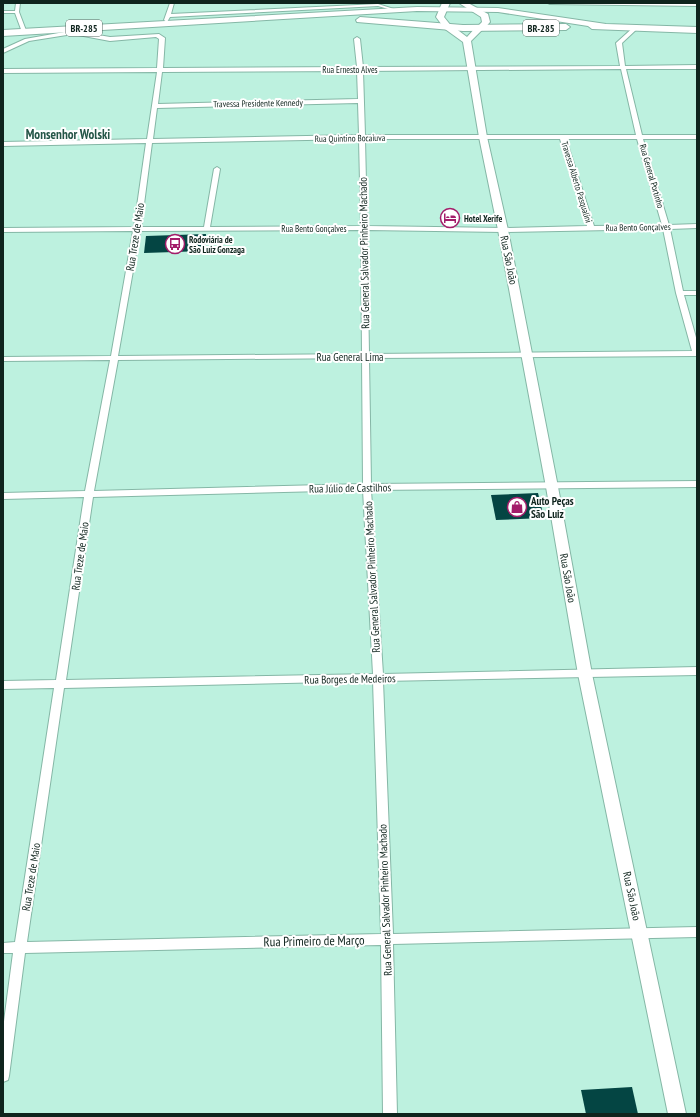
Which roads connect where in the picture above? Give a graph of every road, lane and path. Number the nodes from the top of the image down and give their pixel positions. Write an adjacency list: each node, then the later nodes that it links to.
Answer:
1 (18, 3): 11 (street)
2 (172, 3): 13 (street)
3 (464, 3): 8 (main road)
4 (550, 3): 7 (street)
5 (356, 4): 9 (street); 13 (street)
6 (444, 5): 8 (highway, BR-285); 9 (highway, BR-285); 15 (main road)
7 (697, 5)
8 (475, 6): 14 (highway, BR-285); 17 (main road)
9 (395, 10): 12 (highway, BR-285)
10 (3, 12): 11 (street)
11 (17, 12): 20 (street)
12 (318, 16): 13 (highway, BR-285); 15 (highway, BR-285)
13 (167, 20): 18 (highway, BR-285)
14 (602, 25): 16 (highway, BR-285); 17 (highway, BR-285)
15 (448, 26): 17 (highway, BR-285); 23 (main road)
16 (636, 27): 19 (highway, BR-285); 25 (street, Rua General Portinho)
17 (480, 28): 23 (main road)
18 (72, 30): 20 (highway, BR-285); 24 (street); 27 (street, Rua Treze de Maio)
19 (697, 30)
20 (25, 32): 21 (highway, BR-285)
21 (3, 33)
22 (357, 39): 28 (street, Rua General Salvador Pinheiro Machado)
23 (467, 42): 30 (main road, Rua São João)
24 (3, 51)
25 (623, 68): 26 (street, Rua Ernesto Alves); 30 (street, Rua Ernesto Alves); 36 (street, Rua General Portinho)
26 (697, 68)
27 (160, 69): 28 (street, Rua Ernesto Alves); 29 (street, Rua Ernesto Alves); 32 (street, Rua Treze de Maio)
28 (360, 69): 30 (street, Rua Ernesto Alves); 31 (street, Rua General Salvador Pinheiro Machado)
29 (3, 70)
30 (472, 70): 34 (main road, Rua São João)
31 (361, 101): 32 (street, Travessa Presidente Kennedy); 33 (street, Rua General Salvador Pinheiro Machado)
32 (156, 106): 38 (street, Rua Treze de Maio)
33 (362, 137): 34 (street, Rua Quintino Bocaiuva); 38 (street, Rua Quintino Bocaiuva); 45 (street, Rua General Salvador Pinheiro Machado)
34 (483, 137): 35 (street, Rua Quintino Bocaiuva); 48 (main road, Rua São João)
35 (562, 137): 36 (street, Rua Quintino Bocaiuva); 46 (street, Travessa Alberto Pasqualini)
36 (641, 137): 37 (street, Rua Quintino Bocaiuva); 41 (street, Rua General Portinho)
37 (697, 137)
38 (151, 141): 39 (street, Rua Quintino Bocaiuva); 43 (street, Rua Treze de Maio)
39 (3, 144)
40 (218, 169): 44 (street)
41 (666, 226): 42 (street, Rua Bento Gonçalves); 46 (street, Rua Bento Gonçalves); 49 (street, Rua General Portinho)
42 (697, 226)
43 (137, 228): 44 (street, Rua Bento Gonçalves); 47 (street, Rua Bento Gonçalves); 54 (street, Rua Treze de Maio)
44 (207, 228): 45 (street, Rua Bento Gonçalves)
45 (364, 228): 48 (street, Rua Bento Gonçalves); 53 (street, Rua General Salvador Pinheiro Machado)
46 (591, 228): 48 (street, Rua Bento Gonçalves)
47 (3, 230)
48 (503, 230): 52 (main road, Rua São João)
49 (680, 293): 50 (street); 51 (street, Rua General Portinho)
50 (697, 293)
51 (697, 353): 52 (street, Rua General Lima)
52 (528, 356): 53 (street, Rua General Lima); 58 (main road, Rua São João)
53 (366, 357): 54 (street, Rua General Lima); 57 (street, Rua General Salvador Pinheiro Machado)
54 (113, 358): 55 (street, Rua General Lima); 59 (street, Rua Treze de Maio)
55 (3, 359)
56 (697, 484): 58 (street, Rua Júlio de Castilhos)
57 (367, 487): 58 (street, Rua Júlio de Castilhos); 59 (street, Rua Júlio de Castilhos); 63 (street, Rua General Salvador Pinheiro Machado)
58 (552, 487): 62 (main road, Rua São João)
59 (89, 493): 60 (street, Rua Júlio de Castilhos); 64 (street, Rua Treze de Maio)
60 (3, 496)
61 (697, 671): 62 (street, Rua Borges de Medeiros)
62 (585, 674): 63 (street, Rua Borges de Medeiros); 67 (main road, Rua São João)
63 (378, 678): 64 (street, Rua Borges de Medeiros); 68 (street, Rua General Salvador Pinheiro Machado)
64 (61, 684): 65 (street, Rua Borges de Medeiros); 69 (street, Rua Treze de Maio)
65 (3, 685)
66 (697, 932): 67 (street, Rua Primeiro de Março)
67 (641, 935): 68 (street, Rua Primeiro de Março); 73 (main road, Rua São João)
68 (387, 939): 69 (street, Rua Primeiro de Março); 72 (street, Rua General Salvador Pinheiro Machado)
69 (20, 947): 70 (street, Rua Primeiro de Março); 71 (street, Rua Treze de Maio)
70 (3, 948)
71 (3, 1076)
72 (390, 1114)
73 (677, 1114)

